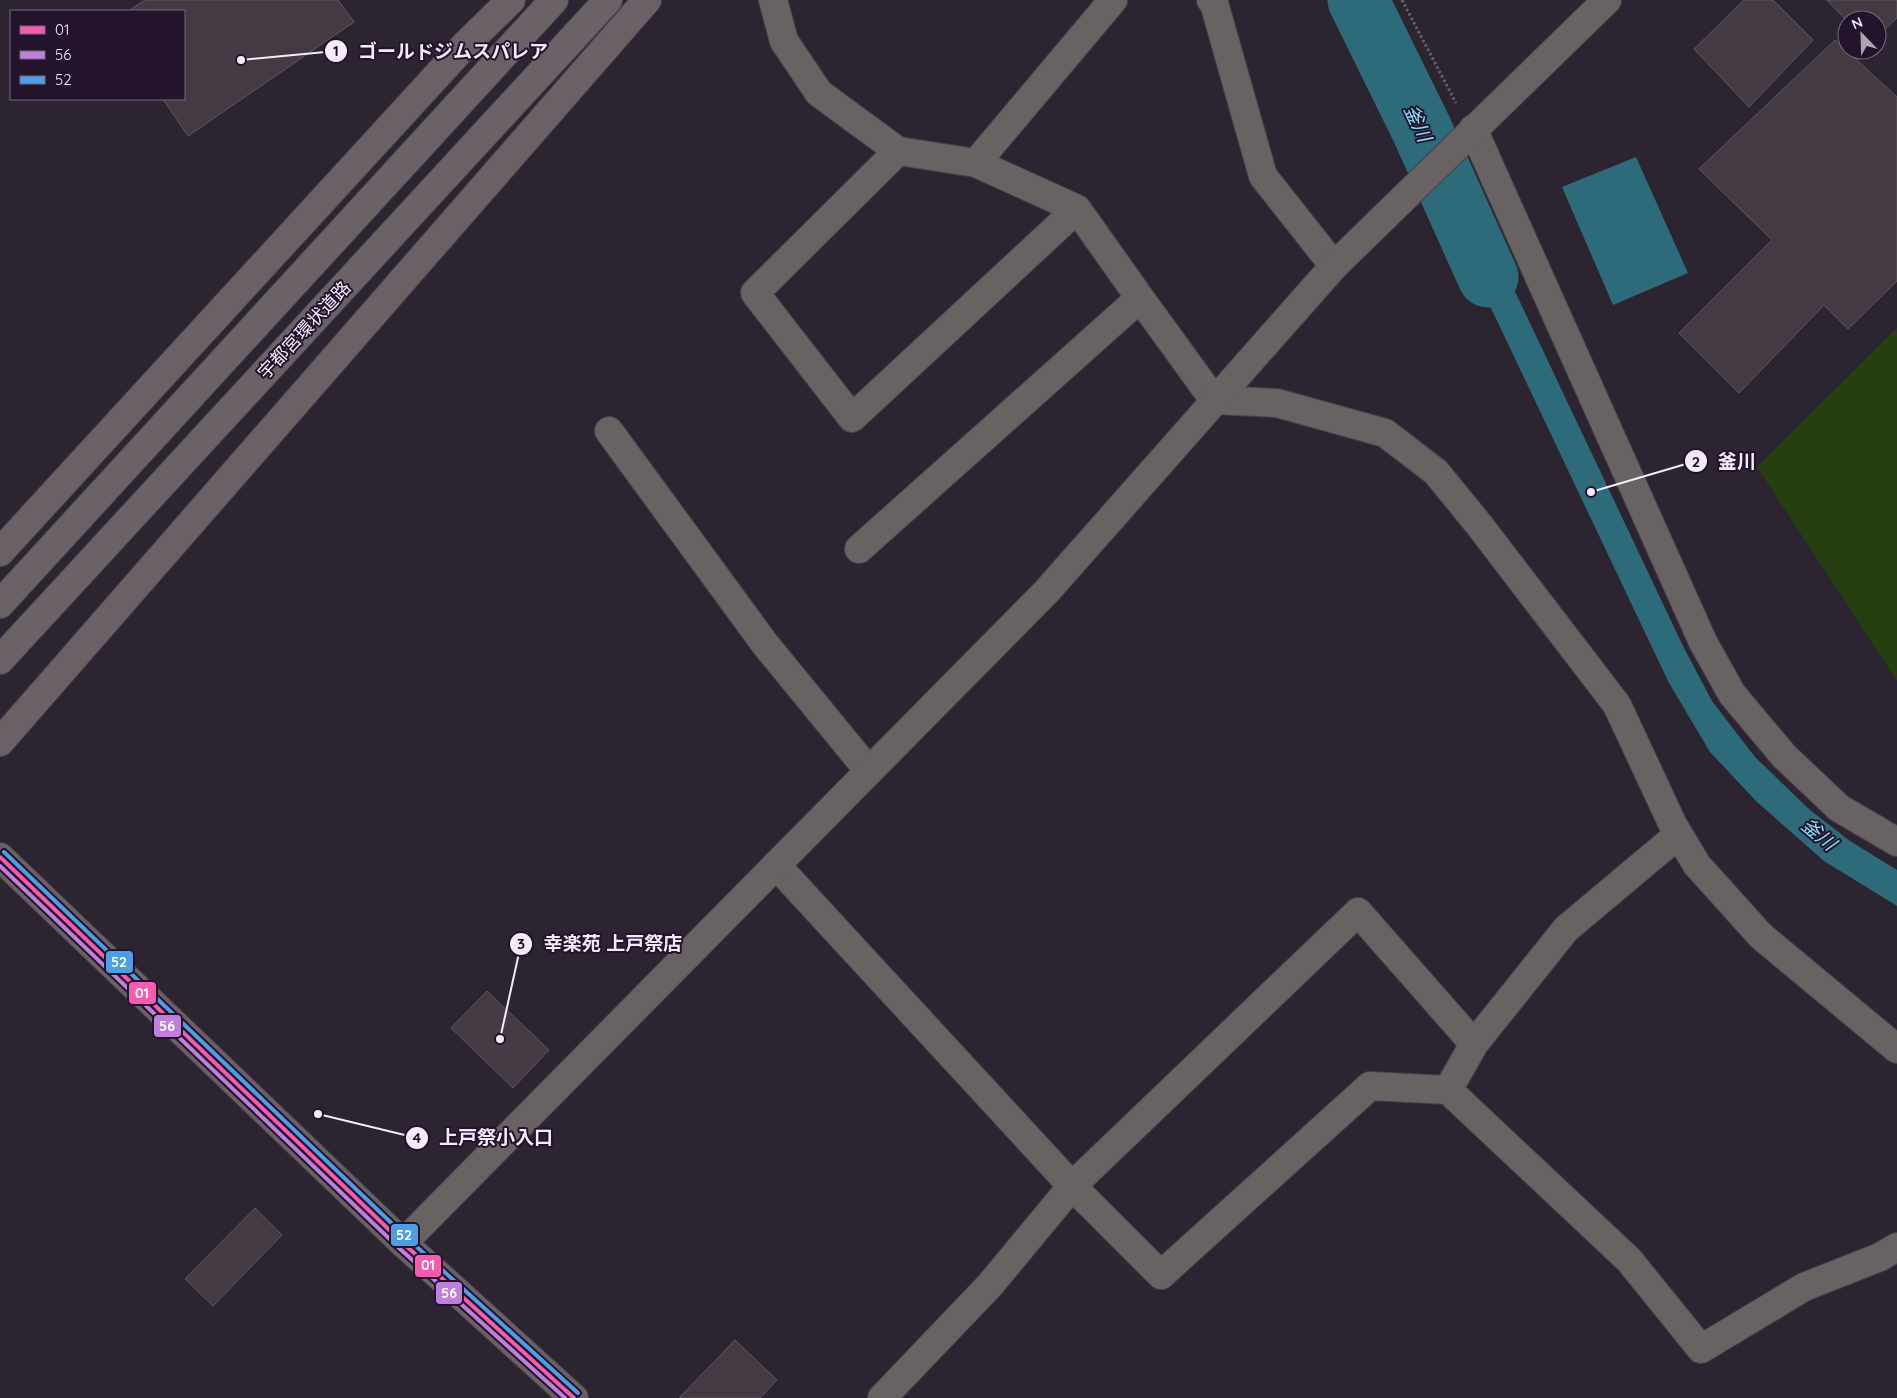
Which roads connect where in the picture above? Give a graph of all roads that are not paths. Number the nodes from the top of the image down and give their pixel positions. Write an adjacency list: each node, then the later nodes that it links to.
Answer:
1 (511, 0): 18 (highway)
2 (554, 0): 19 (main road)
3 (608, 0): 20 (main road, 宇都宮環状道路)
4 (647, 0): 21 (highway)
5 (773, 0): 10 (street)
6 (1113, 0): 11 (street)
7 (1211, 0): 13 (street)
8 (1607, 0): 9 (street)
9 (1473, 129): 13 (street); 24 (street)
10 (898, 151): 11 (street); 12 (street)
11 (976, 163): 12 (street)
12 (1078, 208): 14 (street)
13 (1334, 266): 15 (street)
14 (1140, 298): 15 (street); 17 (street)
15 (1214, 400): 22 (street); 23 (street)
16 (609, 431): 22 (street)
17 (860, 549)
18 (0, 552)
19 (0, 604)
20 (0, 660)
21 (0, 742)
22 (869, 771): 26 (street)
23 (1678, 834): 27 (street); 28 (street)
24 (1897, 842)
25 (0, 857): 31 (highway)
26 (776, 865): 30 (street); 31 (street)
27 (1474, 1044): 29 (street); 30 (street)
28 (1896, 1046)
29 (1448, 1090): 30 (street); 32 (street)
30 (1072, 1186): 34 (street)
31 (404, 1243): 33 (highway)
32 (1897, 1247)
33 (568, 1396)
34 (882, 1398)

